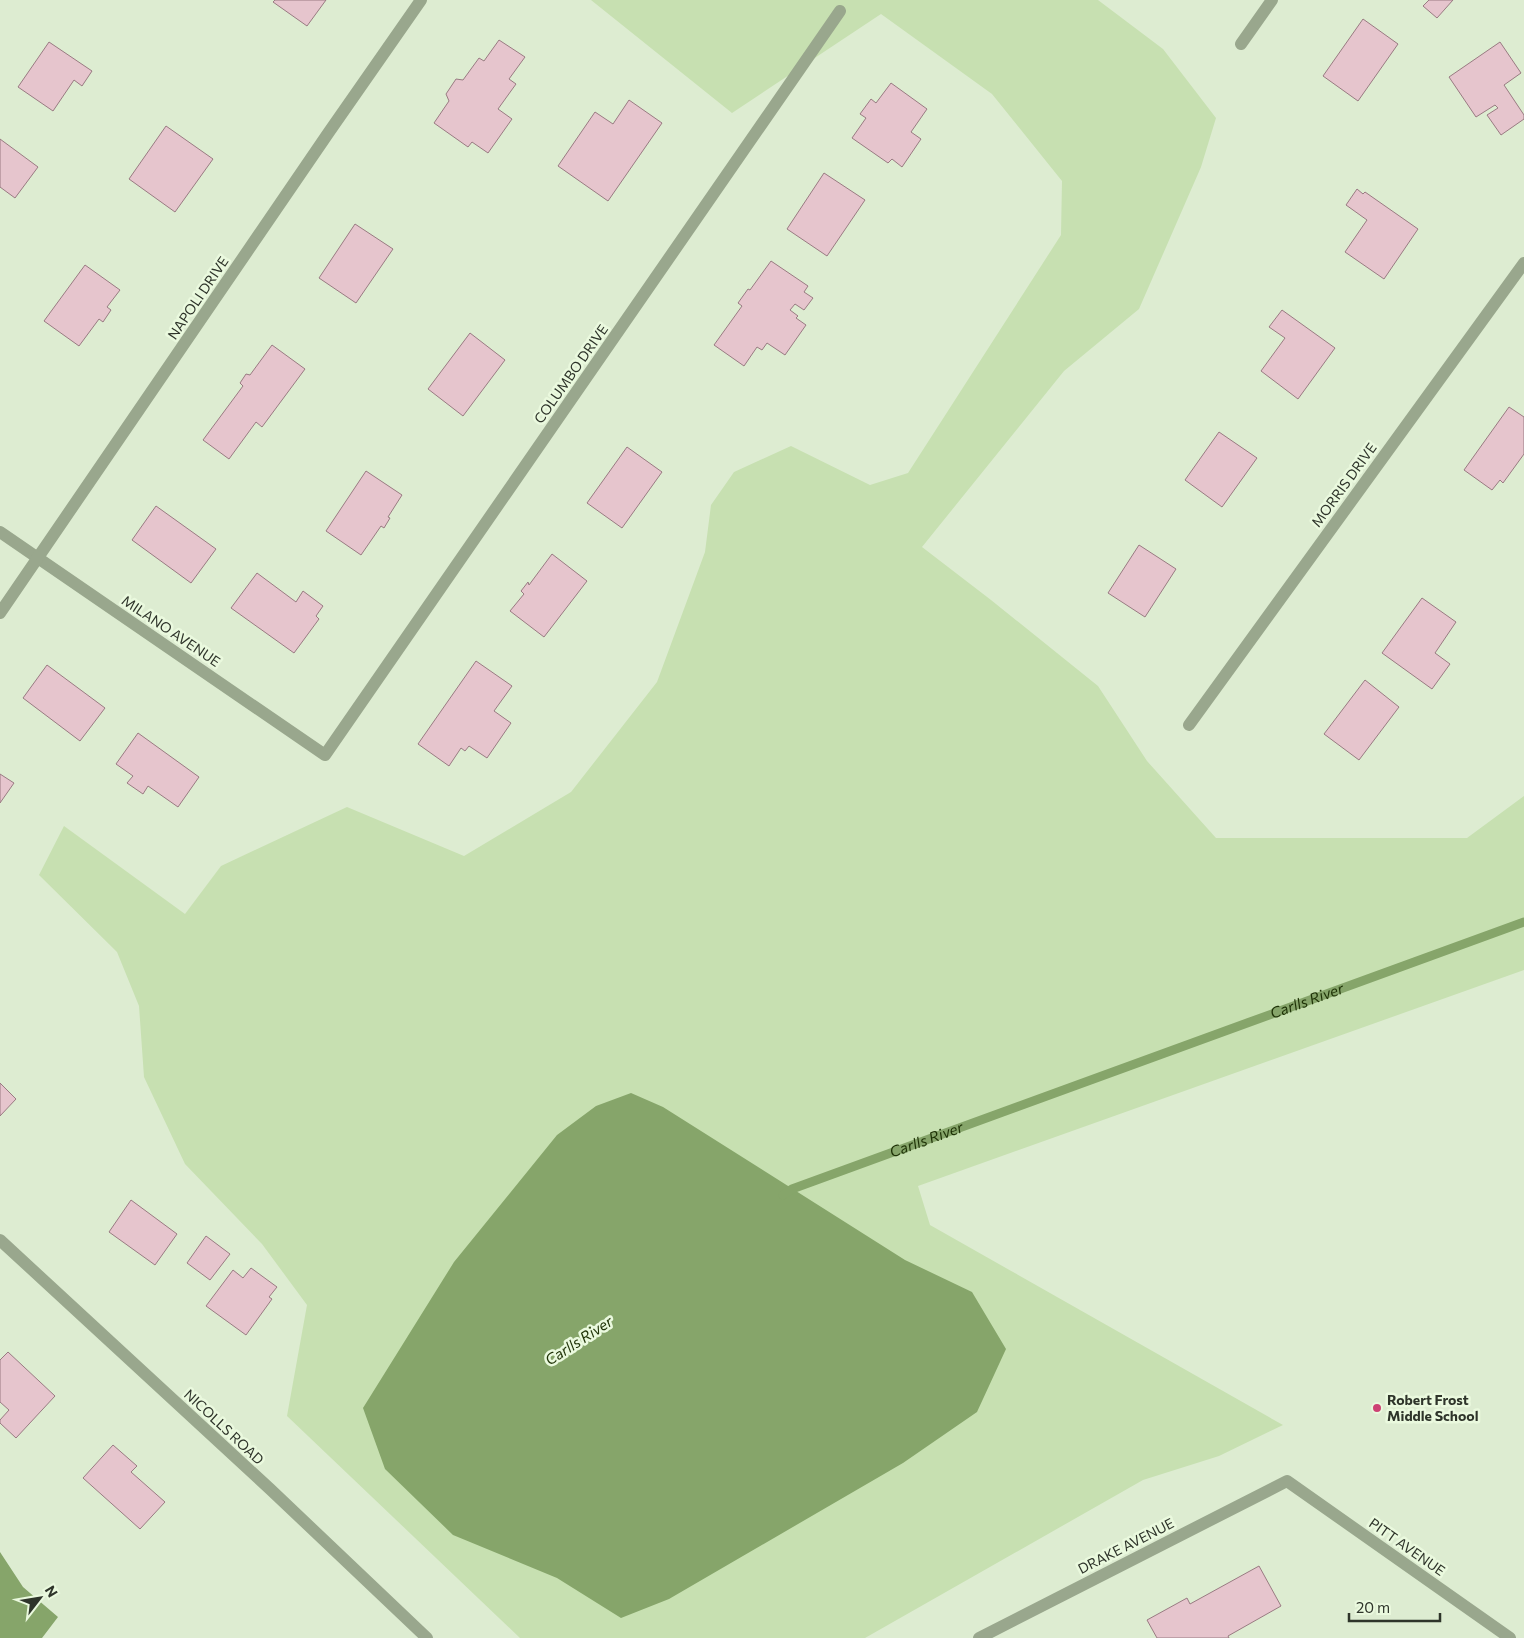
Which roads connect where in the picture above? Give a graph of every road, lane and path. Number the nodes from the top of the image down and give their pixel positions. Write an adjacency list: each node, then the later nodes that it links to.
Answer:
1 (421, 0): 7 (street, NAPOLI DRIVE)
2 (1272, 0): 4 (street)
3 (840, 11): 10 (street, COLUMBO DRIVE)
4 (1241, 44)
5 (1524, 263): 9 (street, MORRIS DRIVE)
6 (0, 532): 7 (street, MILANO AVENUE)
7 (38, 558): 8 (street, NAPOLI DRIVE); 10 (street, MILANO AVENUE)
8 (0, 613)
9 (1189, 725)
10 (325, 755)
11 (0, 1240): 13 (street, NICOLLS ROAD)
12 (1287, 1481): 14 (street, DRAKE AVENUE); 15 (street, PITT AVENUE)
13 (427, 1638)
14 (979, 1638)
15 (1510, 1638)

